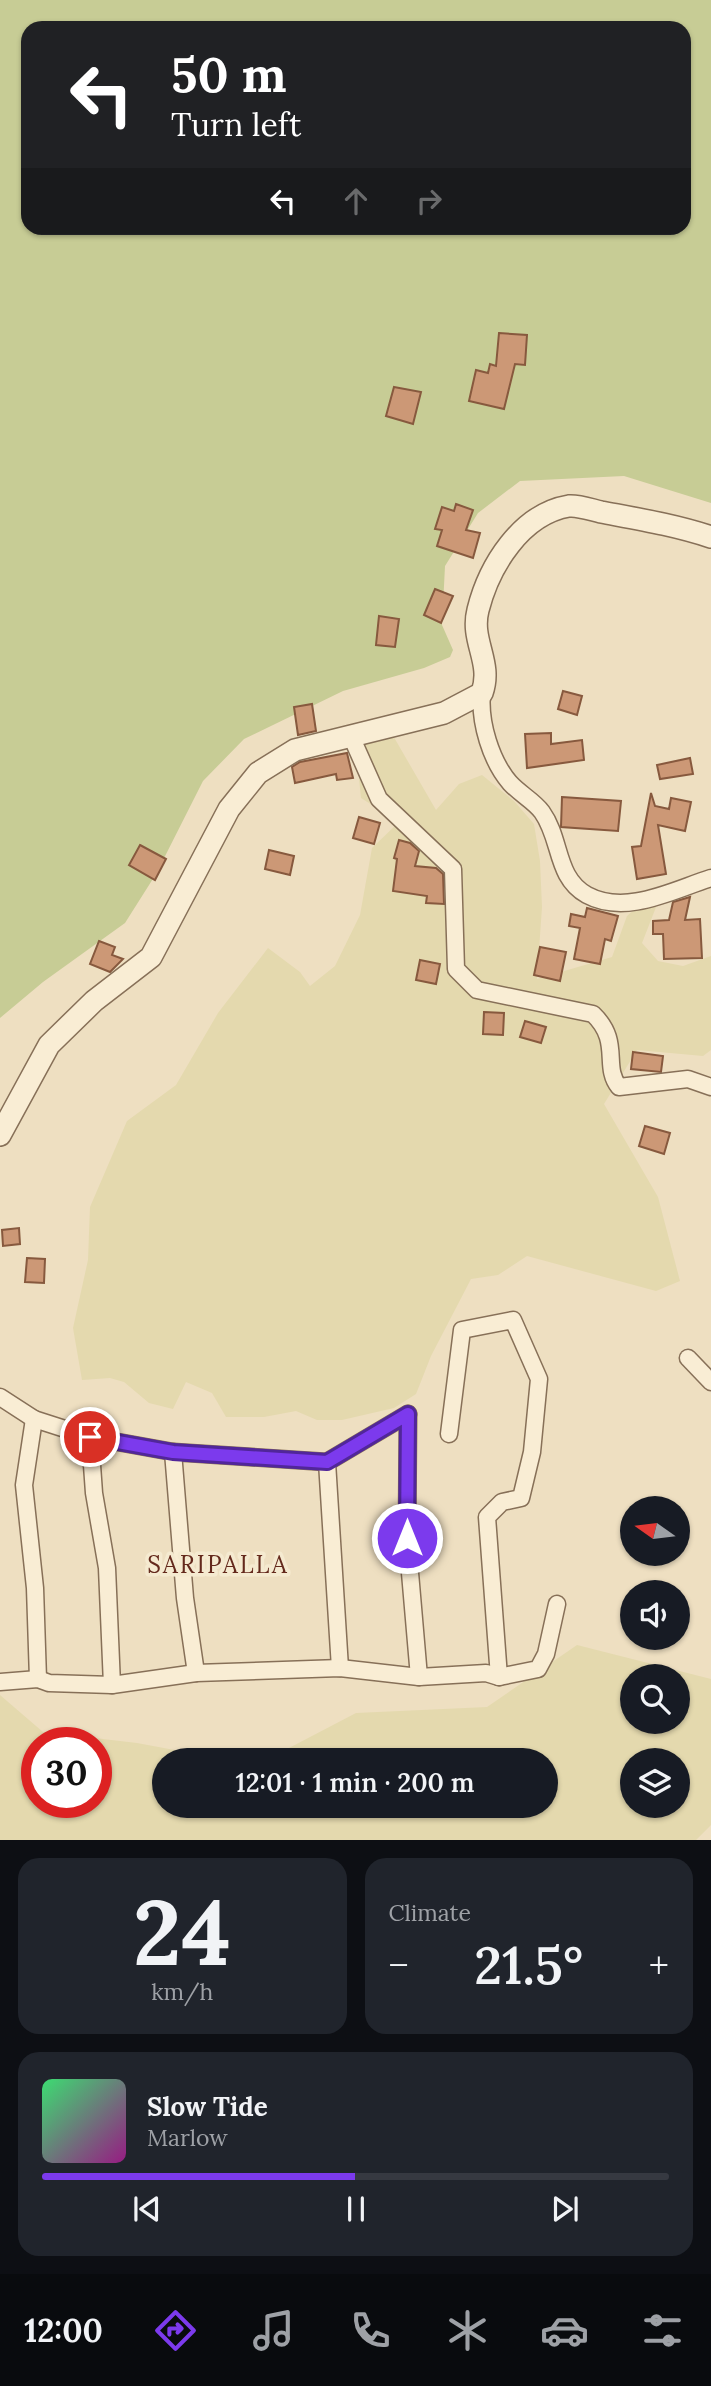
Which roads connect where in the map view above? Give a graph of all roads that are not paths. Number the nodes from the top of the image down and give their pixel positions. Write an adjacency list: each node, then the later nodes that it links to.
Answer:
1 (711, 537): 2 (street)
2 (482, 693): 3 (street); 4 (street)
3 (351, 736): 5 (street); 6 (street)
4 (711, 878)
5 (711, 1087)
6 (0, 1135)
7 (688, 1358): 8 (street)
8 (711, 1382)
9 (0, 1397): 10 (street)
10 (34, 1419): 12 (street); 20 (street)
11 (449, 1434): 18 (street)
12 (90, 1437): 13 (street); 22 (street)
13 (173, 1452): 14 (street); 17 (street)
14 (327, 1462): 16 (street); 19 (street)
15 (557, 1604): 18 (street)
16 (340, 1668): 17 (street); 19 (street)
17 (196, 1674): 22 (street)
18 (499, 1676): 19 (street)
19 (419, 1677)
20 (38, 1679): 21 (street); 22 (street)
21 (0, 1682)
22 (113, 1685)

